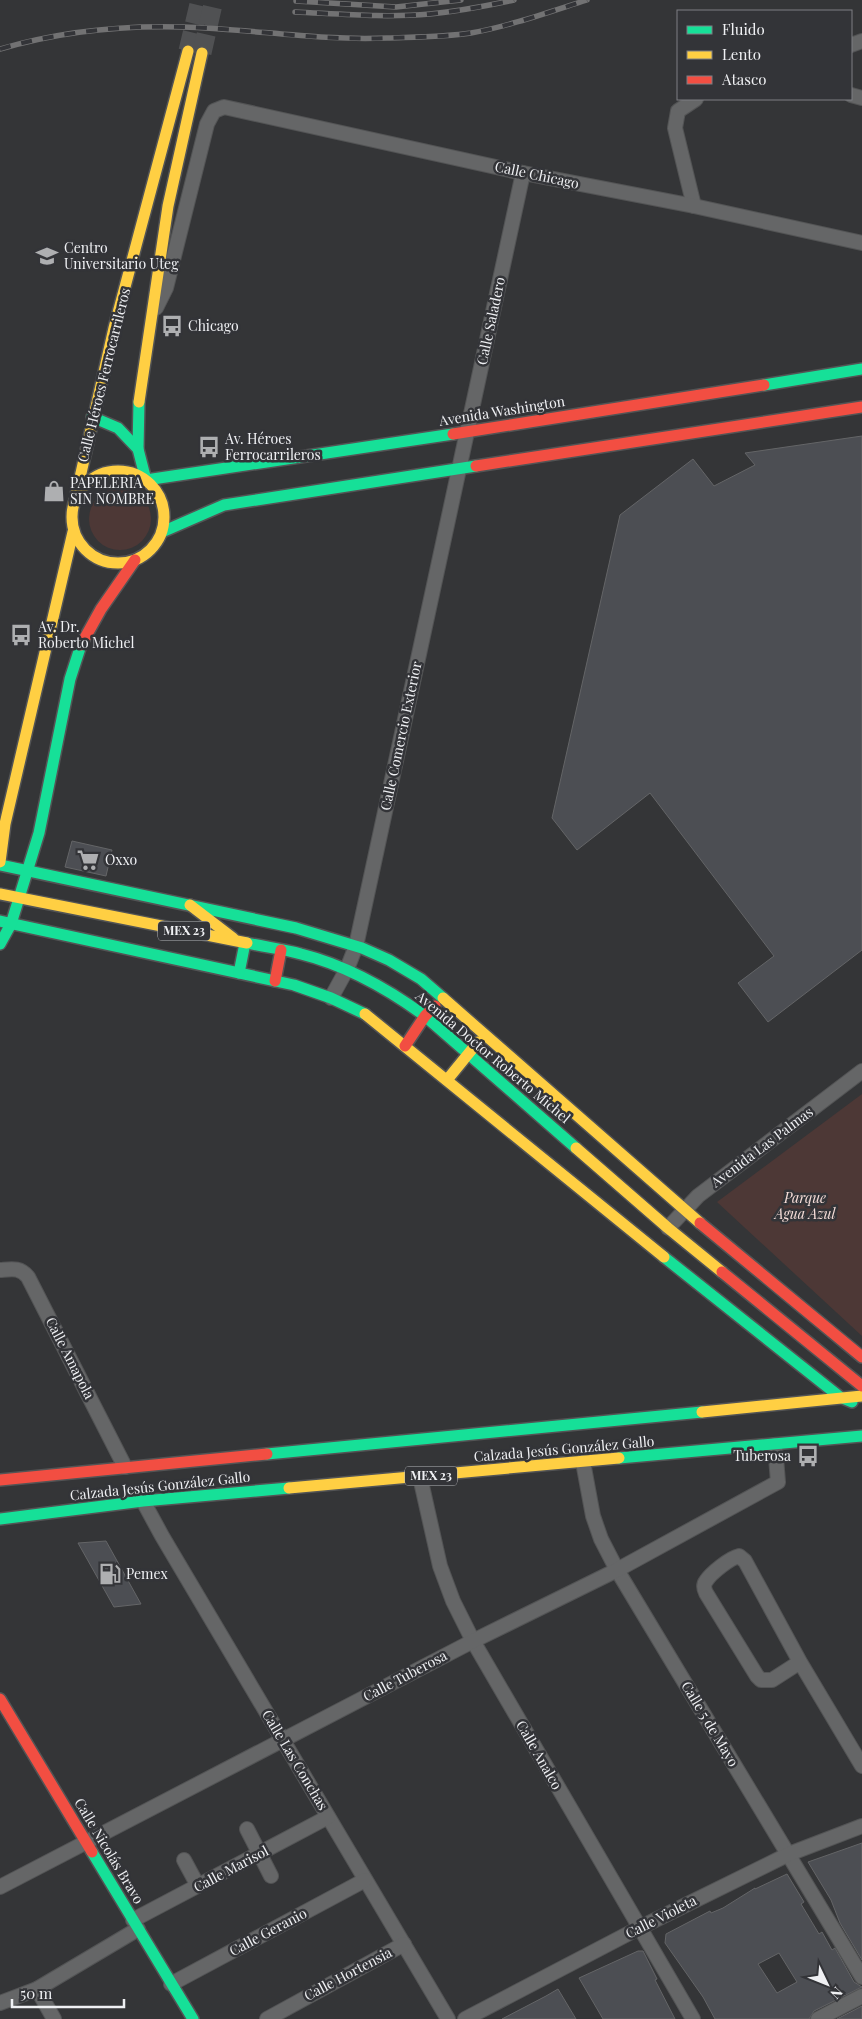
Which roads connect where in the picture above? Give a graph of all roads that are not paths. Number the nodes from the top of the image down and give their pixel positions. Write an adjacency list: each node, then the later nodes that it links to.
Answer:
1 (188, 51): 11 (main road, Calle Héroes Ferrocarrileros)
2 (202, 53): 8 (main road, Calle Héroes Ferrocarrileros)
3 (694, 100): 6 (street)
4 (214, 112): 5 (street, Calle Chicago); 8 (street, Calle Héroes Ferrocarrileros)
5 (523, 173): 6 (street, Calle Chicago); 12 (street, Calle Saladero)
6 (694, 206): 7 (street, Calle Chicago)
7 (862, 243)
8 (149, 323): 13 (main road, Calle Héroes Ferrocarrileros)
9 (862, 369): 12 (main road, Avenida Washington)
10 (862, 407): 14 (main road)
11 (92, 417): 13 (main road); 16 (main road, Calle Héroes Ferrocarrileros)
12 (467, 432): 14 (street, Calle Saladero); 15 (main road, Avenida Washington)
13 (138, 449): 15 (main road, Calle Héroes Ferrocarrileros)
14 (459, 469): 18 (main road); 30 (street, Calle Comercio Exterior)
15 (146, 480): 16 (main road); 18 (main road)
16 (76, 496): 17 (main road)
17 (73, 532): 19 (main road); 20 (main road)
18 (162, 532): 19 (main road)
19 (135, 560): 21 (main road)
20 (0, 863): 21 (main road, Avenida Doctor Roberto Michel)
21 (28, 870): 23 (main road); 24 (main road, Avenida Doctor Roberto Michel)
22 (0, 894): 23 (main road, Avenida Doctor Roberto Michel / MEX 23)
23 (19, 898): 25 (main road); 26 (main road, Avenida Doctor Roberto Michel / MEX 23)
24 (190, 905): 28 (main road); 30 (main road, Avenida Doctor Roberto Michel)
25 (6, 923): 26 (main road, Avenida Doctor Roberto Michel); 29 (main road)
26 (78, 924): 27 (main road, Avenida Doctor Roberto Michel / MEX 23); 27 (main road, Avenida Doctor Roberto Michel)
27 (123, 933): 28 (main road, Avenida Doctor Roberto Michel / MEX 23); 33 (main road, Avenida Doctor Roberto Michel)
28 (241, 942): 31 (main road, Avenida Doctor Roberto Michel / MEX 23); 33 (main road)
29 (0, 944)
30 (356, 946): 32 (street, Calle Comercio Exterior); 36 (main road, Avenida Doctor Roberto Michel)
31 (281, 950): 32 (main road, Avenida Doctor Roberto Michel / MEX 23); 34 (main road)
32 (347, 970): 35 (street, Calle Comercio Exterior); 37 (main road, Avenida Doctor Roberto Michel / MEX 23)
33 (239, 973): 34 (main road, Avenida Doctor Roberto Michel)
34 (274, 981): 35 (main road, Avenida Doctor Roberto Michel)
35 (331, 998): 39 (main road, Avenida Doctor Roberto Michel)
36 (443, 998): 37 (main road); 38 (main road, Avenida Doctor Roberto Michel)
37 (425, 1016): 39 (main road); 40 (main road, Avenida Doctor Roberto Michel / MEX 23)
38 (484, 1036): 40 (main road); 44 (main road, Avenida Doctor Roberto Michel)
39 (405, 1046): 42 (main road, Avenida Doctor Roberto Michel)
40 (468, 1053): 42 (main road); 43 (main road, Avenida Doctor Roberto Michel / MEX 23)
41 (862, 1071): 44 (street, Avenida Las Palmas)
42 (447, 1080): 43 (main road, Avenida Doctor Roberto Michel)
43 (601, 1188): 45 (main road, Avenida Doctor Roberto Michel / MEX 23); 50 (main road, Avenida Doctor Roberto Michel)
44 (684, 1209): 45 (street, Avenida Las Palmas); 47 (main road, Avenida Doctor Roberto Michel)
45 (668, 1228): 48 (main road, Avenida Doctor Roberto Michel / MEX 23)
46 (0, 1270): 55 (street, Calle Amapola)
47 (862, 1357)
48 (862, 1386)
49 (862, 1396): 50 (main road, Calzada Jesús González Gallo)
50 (840, 1397): 51 (main road, Avenida Doctor Roberto Michel); 55 (main road, Calzada Jesús González Gallo)
51 (862, 1406)
52 (862, 1436): 53 (main road, Calzada Jesús González Gallo / MEX 23)
53 (775, 1445): 54 (main road, Calzada Jesús González Gallo / MEX 23); 60 (street, Calle Tuberosa)
54 (582, 1462): 56 (main road, Calzada Jesús González Gallo / MEX 23); 60 (street, Calle 5 de Mayo)
55 (125, 1467): 57 (main road, Calzada Jesús González Gallo)
56 (420, 1477): 58 (main road, Calzada Jesús González Gallo / MEX 23); 61 (street, Calle Analco)
57 (0, 1480)
58 (144, 1501): 59 (main road, Calzada Jesús González Gallo / MEX 23); 64 (street, Calle Las Conchas)
59 (0, 1519)
60 (617, 1570): 61 (street, Calle Tuberosa); 71 (street, Calle 5 de Mayo)
61 (473, 1641): 64 (street, Calle Tuberosa); 78 (street, Calle Analco)
62 (800, 1662): 62 (street); 65 (street)
63 (0, 1699): 69 (main road, Calle Nicolás Bravo)
64 (283, 1740): 66 (street, Calle Las Conchas); 69 (street, Calle Tuberosa)
65 (862, 1766)
66 (328, 1817): 70 (street, Calle Marisol); 74 (street, Calle Las Conchas)
67 (862, 1826): 71 (street, Calle Violeta)
68 (247, 1829): 70 (street)
69 (87, 1842): 76 (street, Calle Tuberosa); 77 (main road, Calle Nicolás Bravo)
70 (260, 1853): 73 (street); 75 (street, Calle Marisol)
71 (789, 1854): 78 (street, Calle Violeta); 80 (street, Calle 5 de Mayo)
72 (184, 1860): 75 (street)
73 (271, 1876)
74 (366, 1880): 79 (street, Calle Las Conchas); 81 (street, Calle Geranio)
75 (198, 1886): 77 (street, Calle Marisol)
76 (0, 1887)
77 (136, 1925): 81 (main road, Calle Nicolás Bravo); 82 (street, Calle Marisol)
78 (639, 1928): 89 (street, Calle Violeta); 90 (street, Calle Analco)
79 (404, 1944): 87 (street, Calle Hortensia); 88 (street, Calle Las Conchas)
80 (862, 1977)
81 (171, 1984): 86 (main road, Calle Nicolás Bravo)
82 (37, 1989): 84 (street, Calle Marisol); 85 (street)
83 (862, 1996): 91 (street)
84 (0, 2003)
85 (54, 2019)
86 (193, 2019)
87 (267, 2019)
88 (448, 2019)
89 (465, 2019)
90 (693, 2019)
91 (818, 2019)

